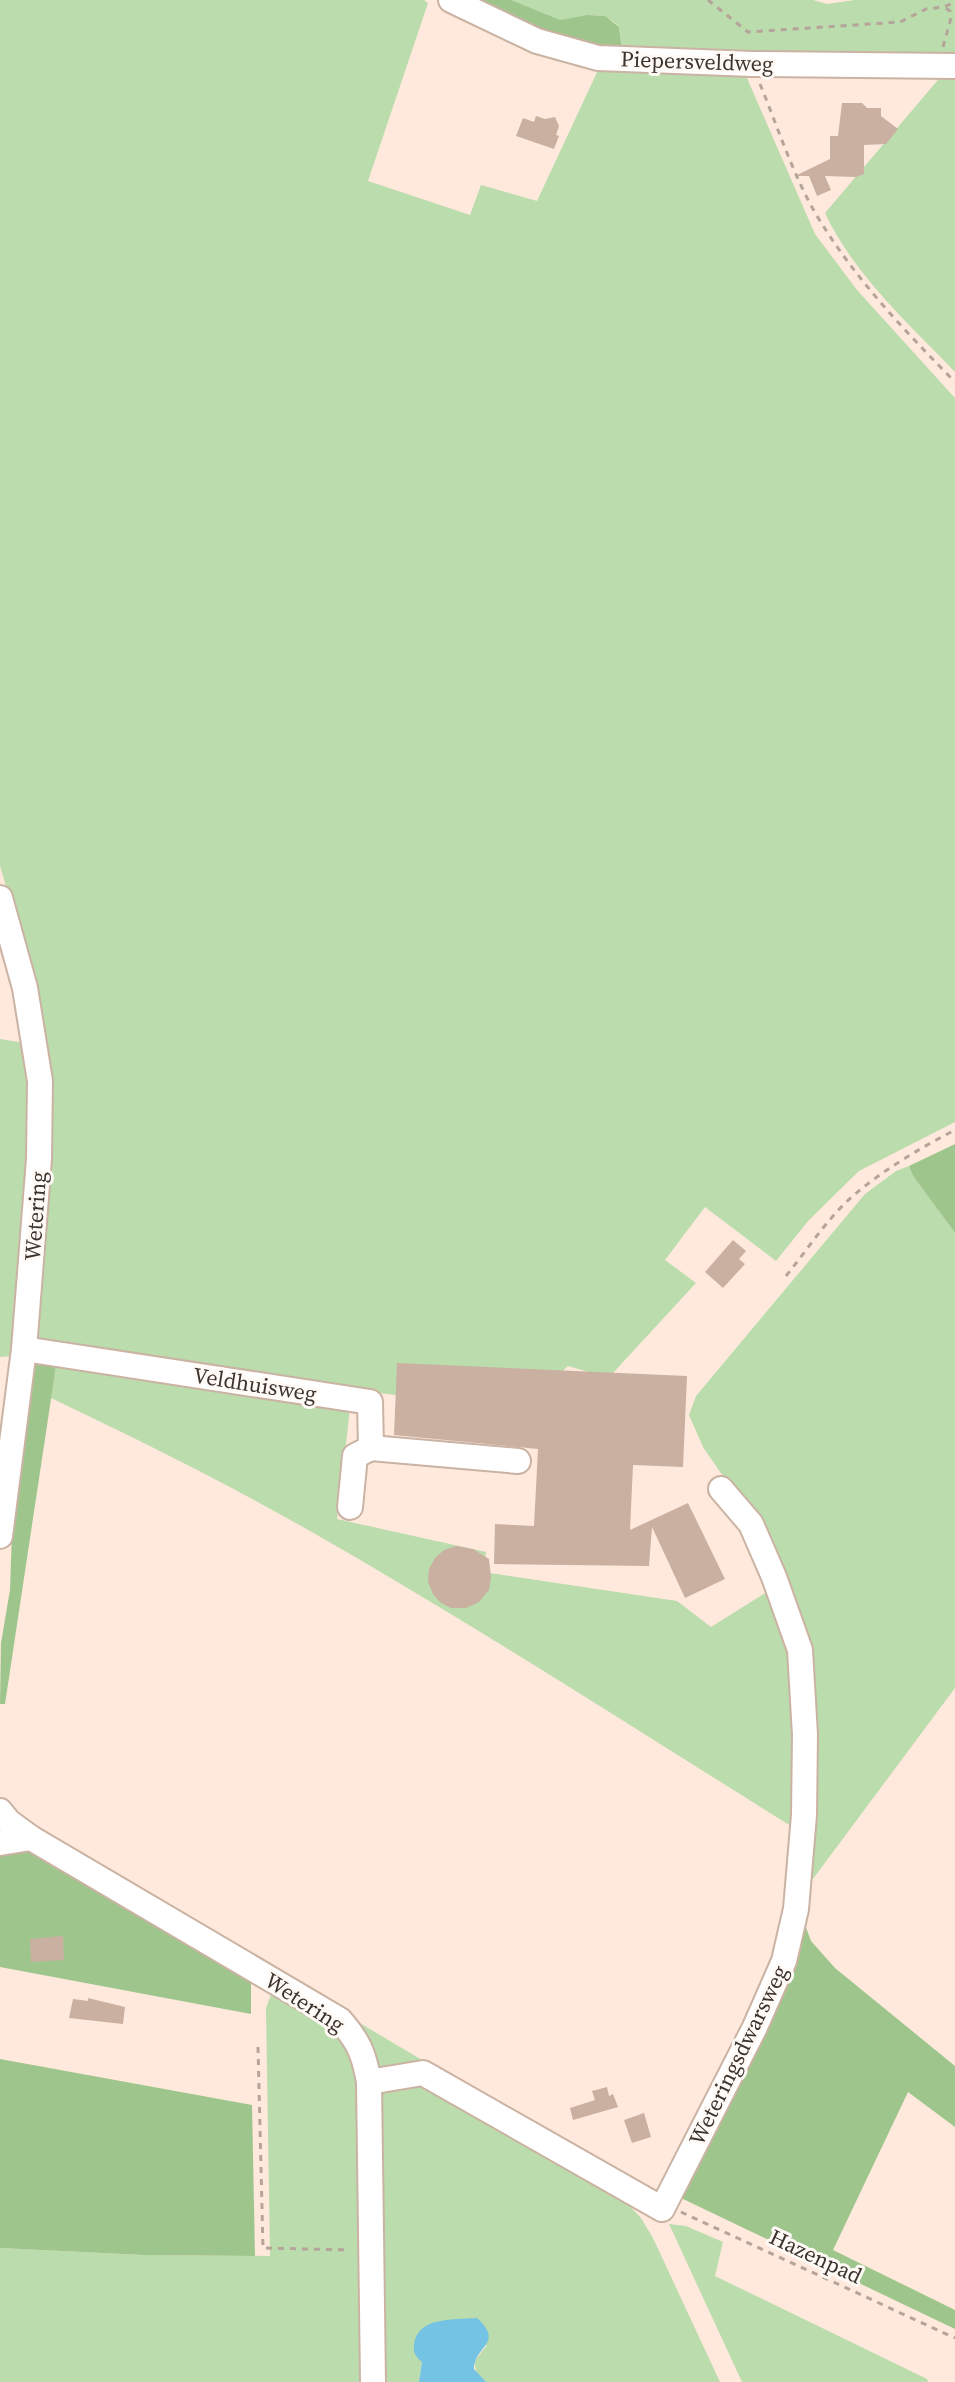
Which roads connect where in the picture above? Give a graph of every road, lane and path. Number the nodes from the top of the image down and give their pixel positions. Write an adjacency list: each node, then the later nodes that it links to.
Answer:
1 (451, 0): 5 (street, Piepersveldweg)
2 (708, 0): 4 (path)
3 (955, 2): 4 (path)
4 (944, 7): 6 (path)
5 (752, 64): 6 (street, Piepersveldweg); 7 (path)
6 (949, 66)
7 (955, 382)
8 (0, 898): 11 (street, Wetering)
9 (955, 1130): 10 (path)
10 (786, 1276)
11 (24, 1349): 12 (street, Veldhuisweg); 16 (street, Wetering)
12 (371, 1448): 13 (street); 15 (street)
13 (518, 1461)
14 (721, 1489): 22 (street, Weteringsdwarsweg)
15 (350, 1507)
16 (0, 1536)
17 (0, 1811): 18 (street, Wetering)
18 (31, 1838): 19 (street); 21 (street, Wetering)
19 (0, 1843)
20 (258, 2047): 23 (path)
21 (369, 2082): 22 (street); 23 (street, Wetering)
22 (662, 2209): 24 (path, Hazenpad)
23 (371, 2251): 25 (street, Wetering)
24 (955, 2338)
25 (373, 2382)

